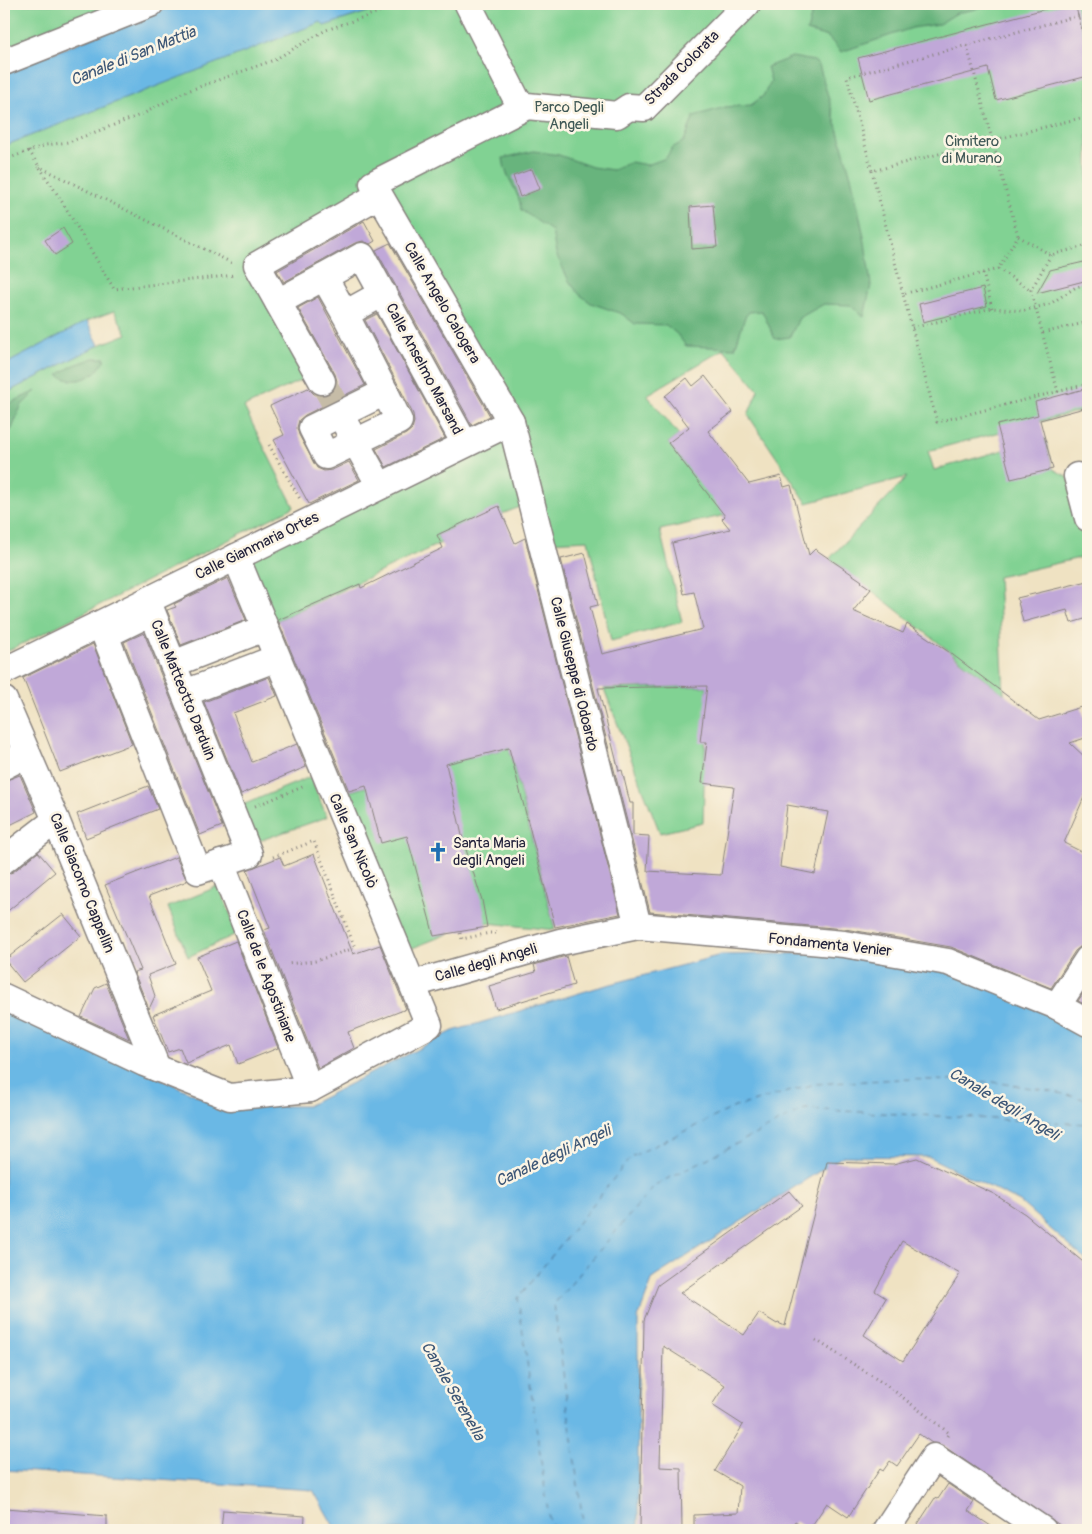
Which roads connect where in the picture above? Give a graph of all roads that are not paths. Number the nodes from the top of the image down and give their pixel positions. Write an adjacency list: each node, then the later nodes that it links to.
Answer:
1 (150, 4): 4 (street)
2 (468, 4): 5 (street)
3 (747, 4): 5 (street, Strada Colorata)
4 (4, 62)
5 (521, 108): 6 (street, Strada Colorata)
6 (376, 190): 9 (street, Strada Colorata); 13 (street, Calle Angelo Calogera)
7 (324, 277): 8 (street, Calle Anselmo Marsand); 9 (street); 10 (street)
8 (383, 293): 10 (street); 15 (street, Calle Anselmo Marsand)
9 (278, 302): 11 (street)
10 (345, 314): 12 (street)
11 (322, 381)
12 (385, 392): 14 (street); 14 (street)
13 (511, 422): 15 (street, Calle Gianmaria Ortes); 31 (street, Calle Giuseppe di Odoardo)
14 (356, 442): 17 (street)
15 (465, 444): 17 (street, Calle Gianmaria Ortes)
16 (1077, 476): 18 (street)
17 (380, 486): 19 (street, Calle Gianmaria Ortes)
18 (1088, 518)
19 (236, 557): 20 (street, Calle San Nicolò); 23 (street, Calle Gianmaria Ortes)
20 (265, 628): 21 (street, Calle San Nicolò); 22 (street)
21 (277, 658): 24 (street); 34 (street, Calle San Nicolò)
22 (173, 664): 24 (street, Calle Matteotto Darduin); 30 (street, Calle Matteotto Darduin)
23 (4, 671)
24 (185, 693): 30 (street, Calle Matteotto Darduin)
25 (4, 700): 26 (street, Calle Giacomo Cappellin)
26 (27, 754): 27 (street); 28 (street, Calle Giacomo Cappellin)
27 (4, 766)
28 (56, 820): 29 (street); 38 (street, Calle Giacomo Cappellin)
29 (4, 860)
30 (221, 863): 39 (street, Calle de le Agostiniane)
31 (638, 926): 32 (street, Fondamenta Venier); 36 (street, Fondamenta Venier)
32 (560, 942): 34 (street, Calle degli Angeli)
33 (1088, 959): 36 (street)
34 (413, 984): 39 (street, Calle San Nicolò)
35 (4, 997): 38 (street)
36 (1057, 1006): 37 (street, Fondamenta Venier)
37 (1088, 1023)
38 (157, 1068): 39 (street)
39 (310, 1088)
40 (886, 1530): 41 (street)
41 (1043, 1530)

